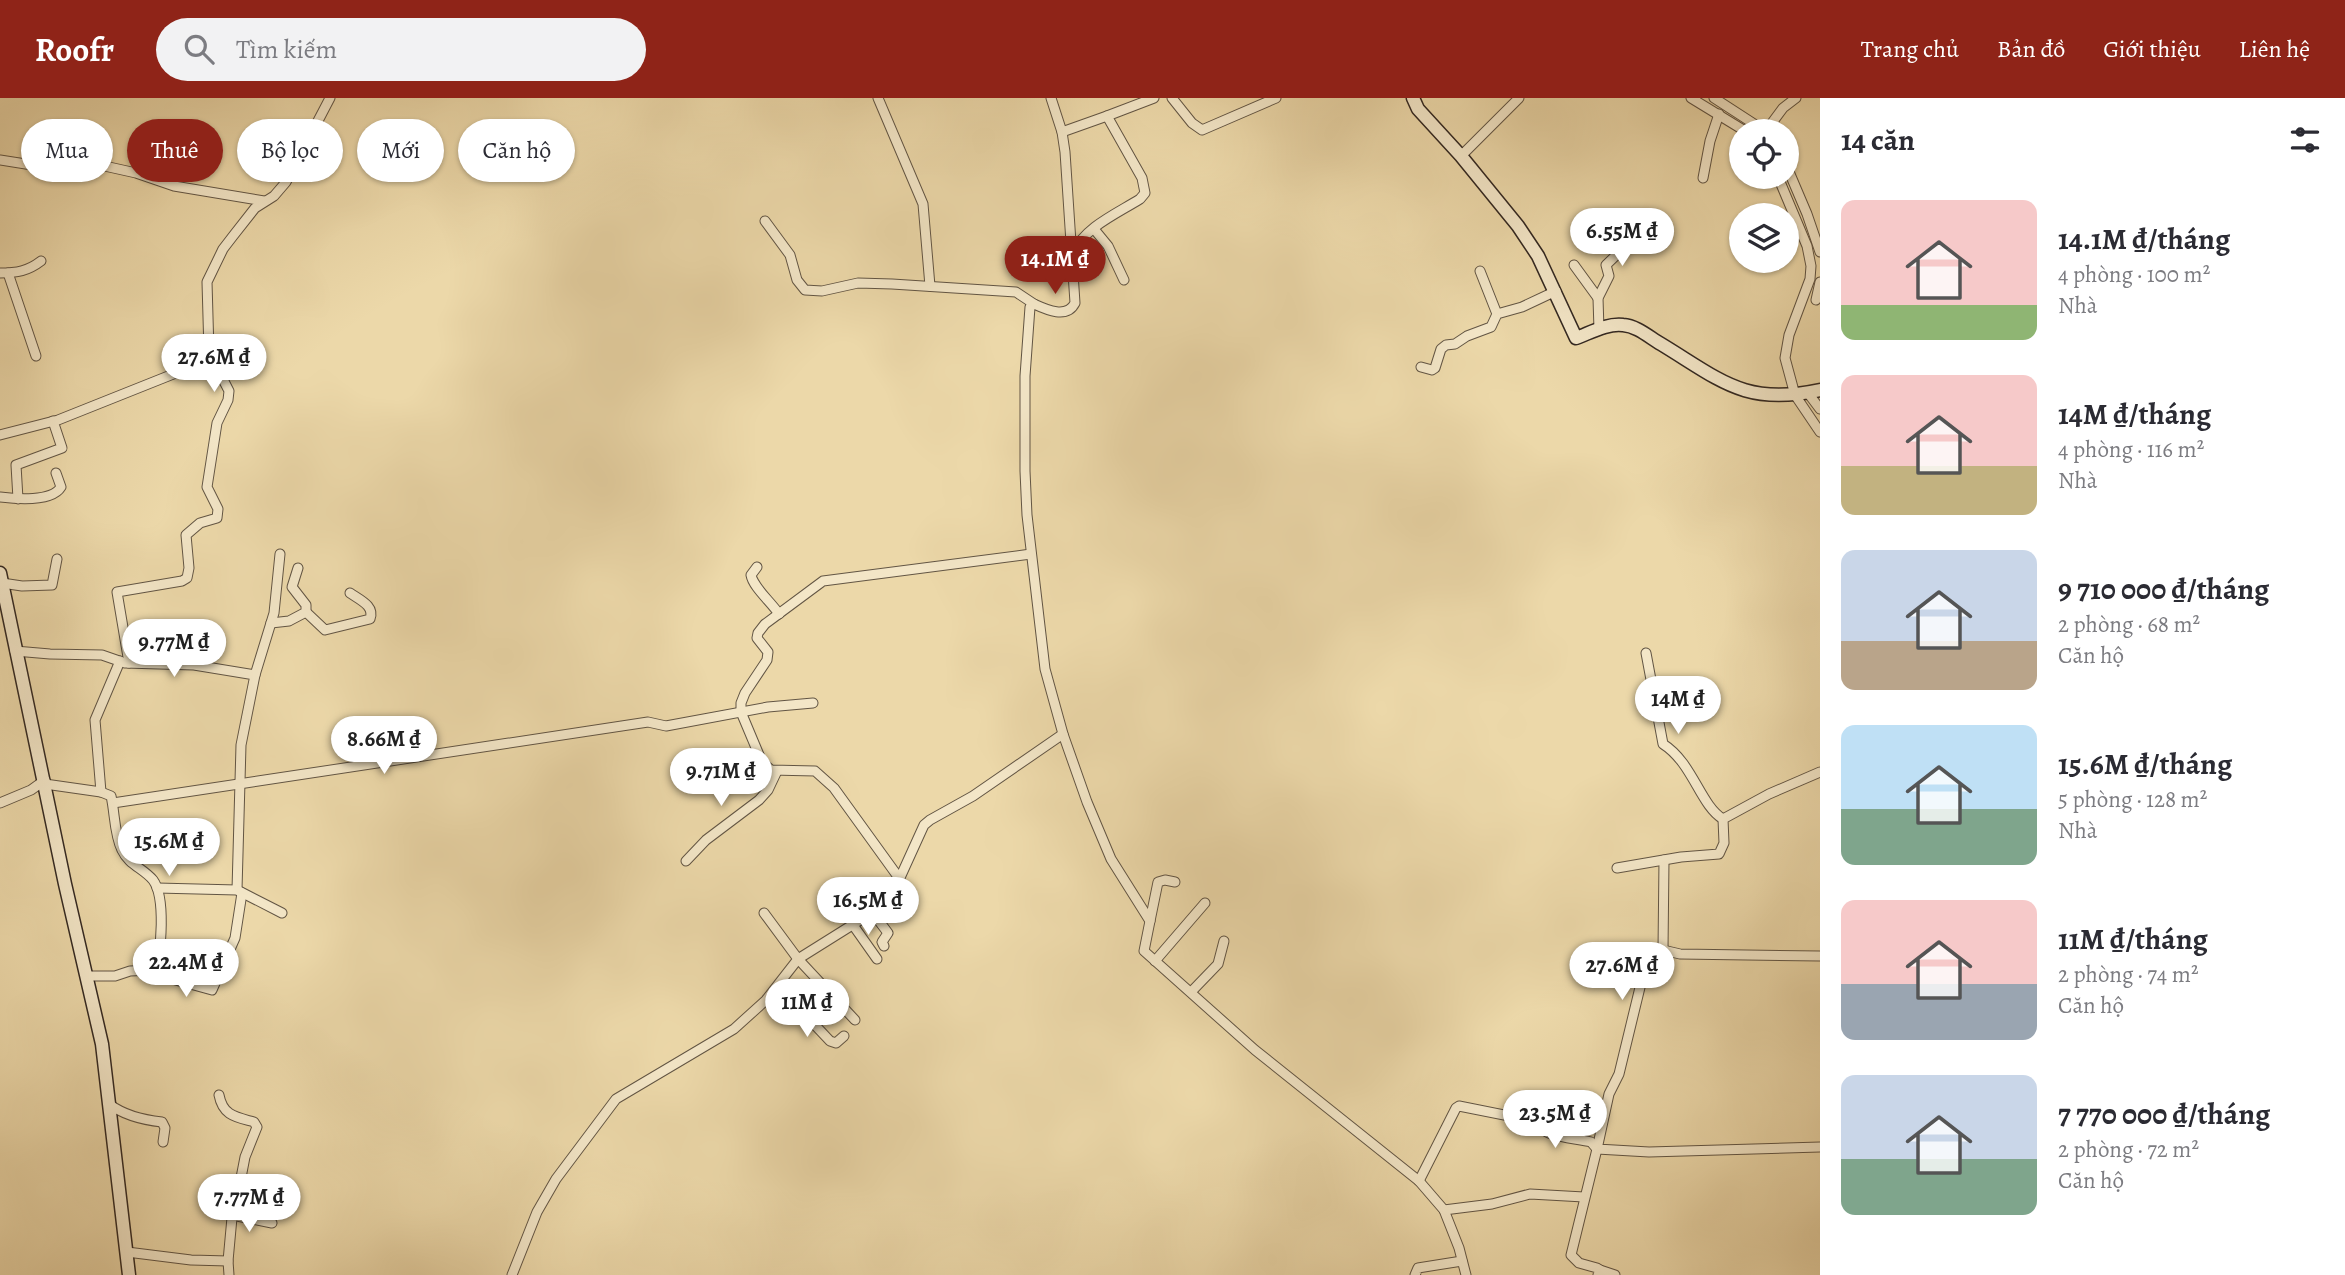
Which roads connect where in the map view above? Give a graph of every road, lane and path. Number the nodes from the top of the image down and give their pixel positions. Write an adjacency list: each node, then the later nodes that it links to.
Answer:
1 (330, 98): 23 (street)
2 (878, 98): 34 (street)
3 (1051, 98): 17 (street)
4 (1154, 98): 13 (street)
5 (1172, 98): 6 (street)
6 (1276, 98)
7 (1413, 98): 18 (street)
8 (1519, 98): 18 (street)
9 (1691, 98): 12 (street)
10 (1714, 98): 14 (street)
11 (1792, 99): 15 (street)
12 (1719, 114): 16 (street); 20 (street)
13 (1107, 116): 17 (street); 26 (street)
14 (1747, 119)
15 (1776, 119)
16 (1729, 121)
17 (1062, 132): 28 (street)
18 (1461, 156): 35 (street)
19 (0, 160): 23 (street)
20 (1703, 178)
21 (1783, 189): 44 (street)
22 (1796, 189): 27 (street)
23 (264, 201): 41 (street)
24 (1634, 219): 36 (street)
25 (765, 221): 34 (street)
26 (1094, 229): 28 (street); 33 (street)
27 (1820, 252)
28 (1072, 255): 37 (street)
29 (41, 261): 32 (street)
30 (1574, 265): 36 (street)
31 (1480, 271): 38 (street)
32 (4, 273): 40 (street)
33 (1124, 280)
34 (930, 286): 37 (street)
35 (1556, 292): 38 (street); 39 (street)
36 (1598, 298): 39 (street)
37 (1034, 304): 53 (street)
38 (1497, 314): 42 (street)
39 (1599, 330): 44 (street)
40 (36, 356)
41 (211, 359): 46 (street); 64 (street)
42 (1421, 367)
43 (1814, 391): 44 (street); 45 (street)
44 (1795, 395): 47 (street)
45 (1820, 410)
46 (53, 421): 48 (street); 51 (street)
47 (1820, 432)
48 (0, 435)
49 (55, 473): 51 (street)
50 (0, 497): 51 (street)
51 (18, 499)
52 (280, 554): 61 (street)
53 (1031, 554): 60 (street); 68 (street)
54 (57, 559): 57 (street)
55 (757, 567): 60 (street)
56 (298, 568): 59 (street)
57 (1, 578): 62 (street)
58 (350, 593): 59 (street)
59 (306, 611): 61 (street)
60 (779, 614): 67 (street)
61 (271, 623): 65 (street)
62 (15, 650): 64 (street); 71 (street)
63 (1646, 653): 76 (street)
64 (124, 662): 65 (street); 73 (street)
65 (254, 675): 72 (street)
66 (813, 703): 67 (street)
67 (741, 712): 69 (street); 72 (street)
68 (1063, 734): 80 (street); 88 (street)
69 (777, 771): 78 (street); 80 (street)
70 (1820, 772): 76 (street)
71 (45, 782): 73 (street); 74 (street); 98 (street)
72 (240, 785): 75 (street); 83 (street)
73 (101, 792): 75 (street)
74 (0, 803)
75 (113, 803): 82 (street)
76 (1723, 819): 77 (street)
77 (1664, 860): 79 (street); 92 (street)
78 (687, 861)
79 (1617, 868)
80 (899, 878): 87 (street)
81 (1174, 882): 88 (street)
82 (157, 888): 83 (street); 97 (street)
83 (240, 891): 86 (street); 97 (street)
84 (1205, 902): 96 (street)
85 (764, 912): 94 (street)
86 (282, 913)
87 (873, 913): 89 (street); 91 (street)
88 (1150, 920): 96 (street)
89 (852, 925): 94 (street); 95 (street)
90 (1224, 941): 100 (street)
91 (884, 946)
92 (1663, 950): 93 (street); 107 (street)
93 (1820, 956)
94 (798, 959): 99 (street); 101 (street)
95 (877, 959)
96 (1155, 961): 100 (street)
97 (153, 970): 98 (street)
98 (87, 976): 104 (street)
99 (778, 986): 102 (street); 119 (street)
100 (1191, 992): 108 (street)
101 (855, 1020)
102 (844, 1036)
103 (219, 1095): 111 (street)
104 (109, 1104): 105 (street); 113 (street)
105 (163, 1142)
106 (1820, 1147): 107 (street)
107 (1597, 1149): 108 (street); 109 (street)
108 (1419, 1181): 110 (street)
109 (1584, 1197): 110 (street); 116 (street)
110 (1444, 1210): 115 (street)
111 (232, 1215): 112 (street); 114 (street)
112 (271, 1223)
113 (127, 1252): 114 (street); 117 (street)
114 (228, 1261): 118 (street)
115 (1462, 1261): 120 (street); 121 (street)
116 (1599, 1273): 122 (street)
117 (129, 1275)
118 (229, 1275)
119 (512, 1275)
120 (1415, 1275)
121 (1466, 1275)
122 (1615, 1275)

